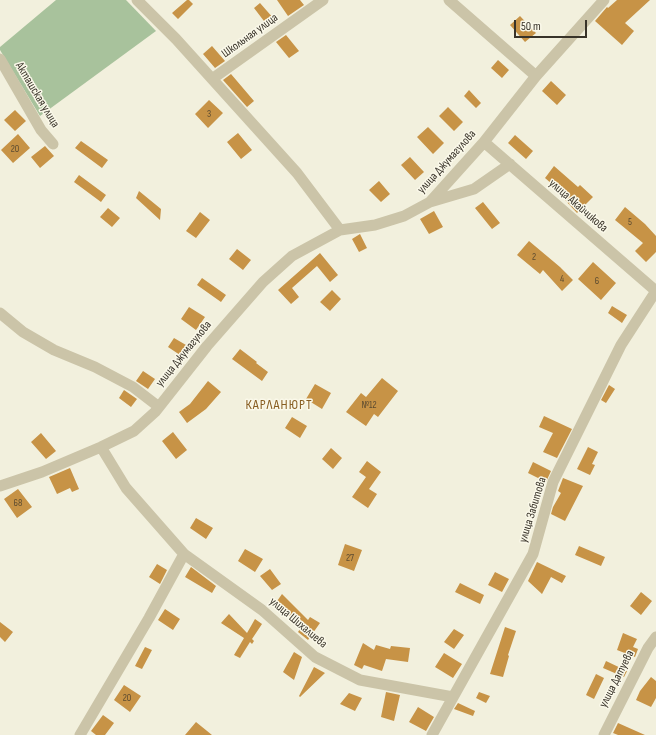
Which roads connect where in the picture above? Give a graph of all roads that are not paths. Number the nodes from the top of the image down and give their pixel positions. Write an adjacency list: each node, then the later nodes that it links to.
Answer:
1 (137, 0): 7 (street)
2 (323, 0): 7 (street, Школьная улица)
3 (450, 0): 6 (street)
4 (604, 0): 6 (street, улица Джумагулова)
5 (0, 59): 9 (street, Акташская улица)
6 (536, 76): 8 (street, улица Джумагулова)
7 (212, 79): 12 (street)
8 (484, 142): 10 (street, улица Акайчикова); 11 (street, улица Джумагулова)
9 (52, 144)
10 (510, 164): 11 (street); 13 (street, улица Акайчикова)
11 (430, 202): 12 (street, улица Джумагулова)
12 (340, 230): 15 (street, улица Джумагулова)
13 (656, 291): 20 (street, улица Забитова)
14 (0, 313): 15 (street, улица Джумагулова)
15 (159, 407): 16 (street, улица Джумагулова)
16 (101, 447): 17 (street, улица Джумагулова); 18 (street, улица Шихалиева)
17 (0, 486)
18 (184, 554): 20 (street, улица Шихалиева); 21 (street)
19 (656, 637): 23 (street, улица Датуева)
20 (453, 697): 22 (street, улица Забитова)
21 (80, 735)
22 (432, 735)
23 (604, 735)

